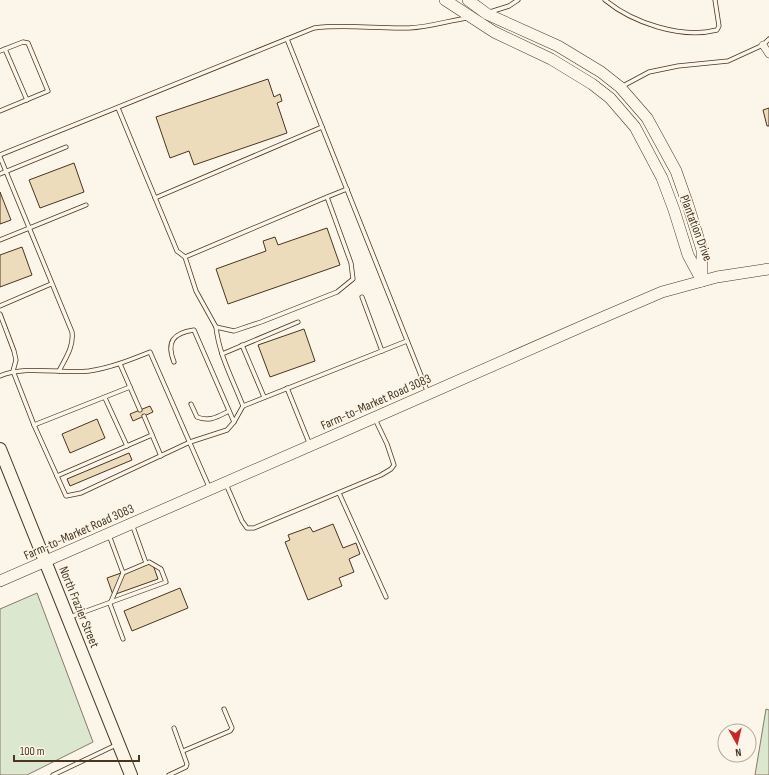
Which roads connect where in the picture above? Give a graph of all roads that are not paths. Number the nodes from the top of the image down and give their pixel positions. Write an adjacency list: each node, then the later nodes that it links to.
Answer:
1 (446, 0): 7 (main road, Plantation Drive)
2 (468, 0): 6 (main road, Plantation Drive)
3 (518, 0): 6 (lane)
4 (605, 0): 5 (lane)
5 (715, 0)
6 (487, 14): 7 (lane); 14 (main road, Plantation Drive)
7 (471, 17): 8 (lane); 15 (main road, Plantation Drive)
8 (287, 39): 17 (lane); 19 (lane)
9 (769, 39): 10 (lane)
10 (763, 46): 13 (street); 14 (lane)
11 (5, 49): 12 (lane); 16 (lane); 16 (lane)
12 (0, 51)
13 (769, 54)
14 (620, 87): 15 (main road); 32 (main road, Plantation Drive)
15 (610, 98): 32 (main road, Plantation Drive)
16 (27, 100): 18 (lane)
17 (118, 108): 21 (lane); 26 (lane)
18 (0, 111)
19 (322, 127): 24 (lane); 26 (lane)
20 (66, 147): 22 (lane)
21 (0, 156): 22 (lane)
22 (6, 172): 23 (lane); 28 (lane)
23 (0, 174)
24 (347, 189): 25 (lane); 39 (lane)
25 (327, 197): 30 (lane); 38 (lane)
26 (155, 198): 30 (lane)
27 (86, 205): 28 (lane)
28 (28, 228): 29 (lane); 33 (lane)
29 (0, 240)
30 (185, 257): 38 (lane)
31 (769, 269): 32 (main road, Farm-to-Market Road 3083)
32 (702, 281): 50 (main road, Farm-to-Market Road 3083)
33 (52, 284): 35 (lane); 46 (lane)
34 (362, 298): 41 (lane)
35 (0, 306)
36 (0, 314): 45 (lane)
37 (298, 322): 40 (lane)
38 (216, 327): 42 (lane)
39 (407, 341): 41 (lane); 50 (lane)
40 (242, 345): 42 (lane); 51 (lane)
41 (382, 351): 49 (lane)
42 (222, 354): 54 (lane)
43 (174, 362): 56 (lane)
44 (120, 364): 46 (lane); 48 (lane); 62 (lane)
45 (13, 371): 46 (lane); 47 (lane); 60 (lane)
46 (59, 371)
47 (0, 376)
48 (130, 387): 52 (lane); 55 (lane)
49 (287, 388): 51 (lane); 64 (lane)
50 (428, 394): 58 (main road, Farm-to-Market Road 3083)
51 (264, 397): 54 (lane)
52 (105, 398): 60 (lane); 63 (lane)
53 (191, 404): 56 (lane)
54 (243, 406): 59 (lane)
55 (140, 410)
56 (228, 411): 59 (lane)
57 (144, 416): 61 (lane)
58 (374, 418): 64 (main road, Farm-to-Market Road 3083); 70 (lane)
59 (234, 422): 62 (lane)
60 (34, 425): 67 (lane)
61 (152, 435): 63 (lane); 66 (lane)
62 (190, 442): 66 (lane); 69 (lane)
63 (127, 446): 67 (lane)
64 (310, 446): 68 (main road, Farm-to-Market Road 3083)
65 (0, 449): 73 (main road, North Frazier Street)
66 (161, 456): 67 (lane)
67 (57, 476)
68 (225, 483): 69 (main road, Farm-to-Market Road 3083); 70 (lane)
69 (210, 490): 71 (main road, Farm-to-Market Road 3083)
70 (339, 493): 77 (lane)
71 (132, 524): 72 (main road, Farm-to-Market Road 3083); 74 (lane)
72 (108, 534): 73 (main road, Farm-to-Market Road 3083); 75 (lane)
73 (46, 562): 76 (main road, Farm-to-Market Road 3083); 79 (main road, North Frazier Street)
74 (146, 563): 75 (lane); 78 (lane)
75 (123, 573): 78 (lane)
76 (0, 581)
77 (386, 597)
78 (110, 604): 79 (lane); 80 (lane)
79 (68, 618): 83 (main road, North Frazier Street)
80 (123, 639)
81 (224, 709): 84 (lane)
82 (174, 728): 84 (lane)
83 (119, 743): 85 (lane); 86 (main road, North Frazier Street)
84 (183, 751): 87 (lane)
85 (53, 775)
86 (131, 775)
87 (169, 775)

